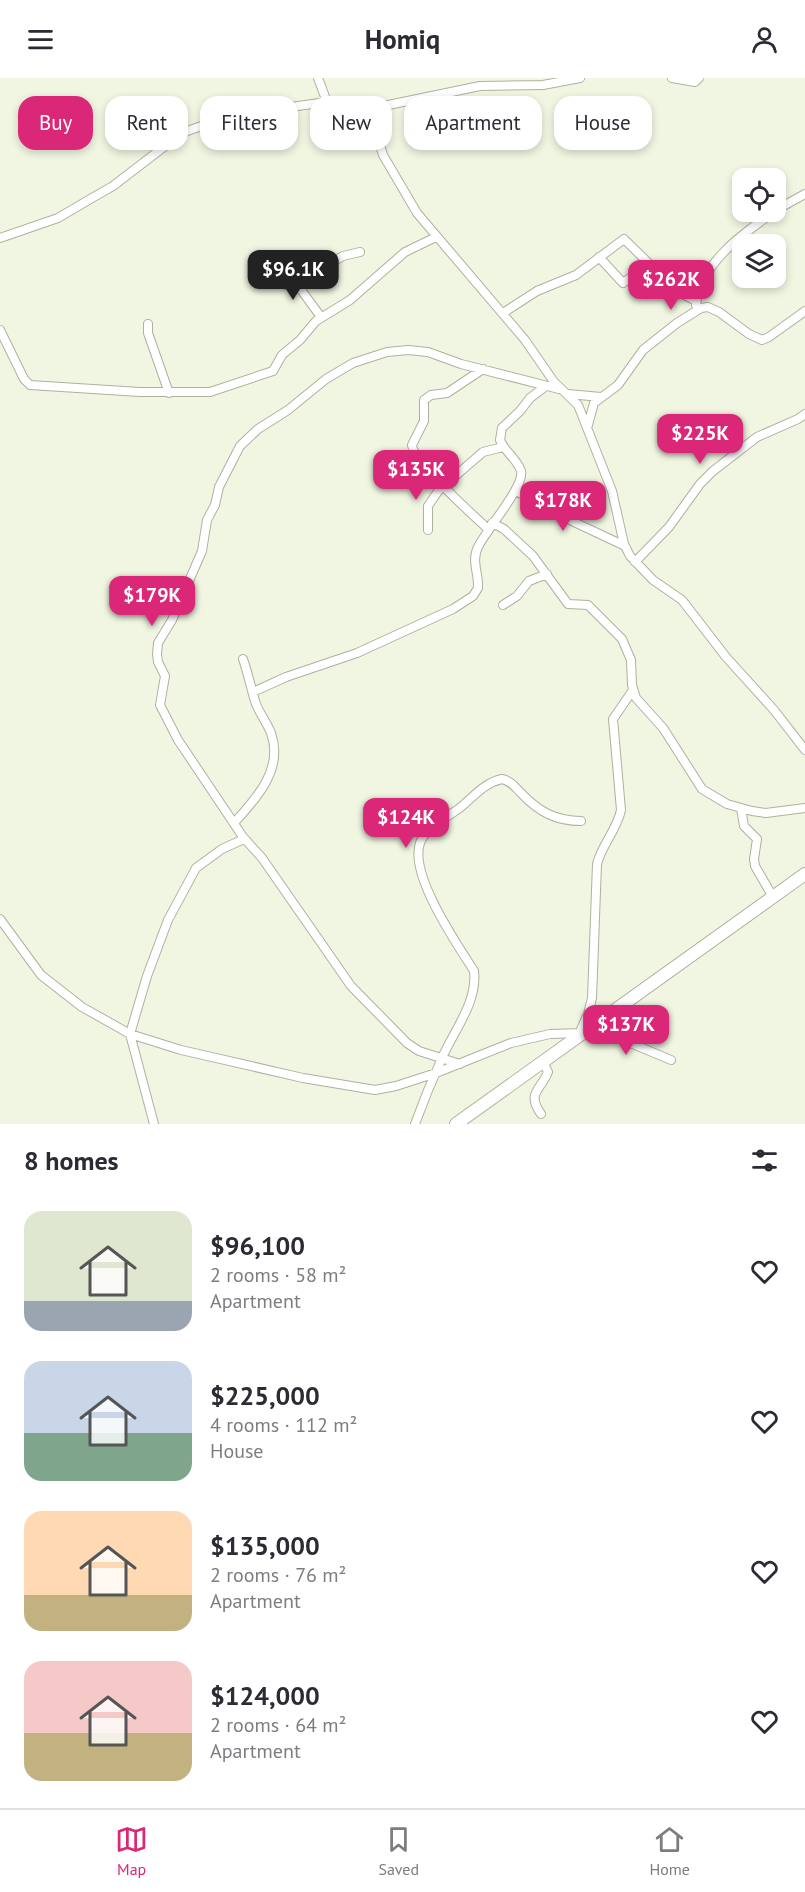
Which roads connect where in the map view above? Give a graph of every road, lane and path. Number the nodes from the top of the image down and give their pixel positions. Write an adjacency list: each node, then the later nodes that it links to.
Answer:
1 (318, 78): 5 (street)
2 (580, 78): 6 (street)
3 (672, 78): 4 (street)
4 (699, 78)
5 (325, 96)
6 (392, 104)
7 (310, 105): 13 (street)
8 (383, 150): 12 (street)
9 (805, 194): 10 (street)
10 (786, 205)
11 (761, 222): 19 (street)
12 (436, 237): 22 (street); 23 (street)
13 (0, 238)
14 (360, 252): 18 (street)
15 (599, 257): 16 (street); 16 (street); 22 (street)
16 (649, 264): 19 (street)
17 (267, 281): 18 (street)
18 (293, 285): 23 (street)
19 (696, 302): 21 (street)
20 (805, 311): 21 (street)
21 (695, 312): 30 (street)
22 (503, 313): 28 (street)
23 (321, 317): 29 (street)
24 (148, 324): 29 (street)
25 (0, 330): 29 (street)
26 (483, 369): 27 (street); 34 (street); 49 (street)
27 (546, 386): 28 (street); 33 (street)
28 (565, 392): 30 (street); 32 (street)
29 (169, 393)
30 (601, 397): 32 (street)
31 (805, 414): 39 (street)
32 (588, 424): 38 (street)
33 (503, 447): 34 (street); 35 (street)
34 (444, 486): 36 (street); 37 (street)
35 (516, 491): 36 (street); 38 (street)
36 (490, 526): 40 (street); 44 (street)
37 (428, 530)
38 (625, 546): 39 (street)
39 (635, 562): 45 (street)
40 (547, 574): 41 (street); 43 (street)
41 (503, 605)
42 (243, 659): 44 (street)
43 (633, 690): 46 (street); 55 (street)
44 (253, 692): 49 (street)
45 (805, 750)
46 (741, 808): 47 (street); 52 (street)
47 (805, 808)
48 (581, 821): 57 (street)
49 (234, 823): 50 (street)
50 (244, 839): 56 (street); 57 (street)
51 (805, 874): 52 (street)
52 (774, 897): 54 (street)
53 (0, 919): 56 (street)
54 (602, 1020): 55 (street); 58 (street)
55 (584, 1032): 59 (street); 60 (street)
56 (130, 1034): 61 (street); 63 (street)
57 (441, 1060): 60 (street); 61 (street)
58 (671, 1060)
59 (543, 1062): 62 (street); 65 (street)
60 (460, 1064): 61 (street)
61 (436, 1073): 64 (street)
62 (541, 1114)
63 (154, 1124)
64 (415, 1124)
65 (456, 1124)

